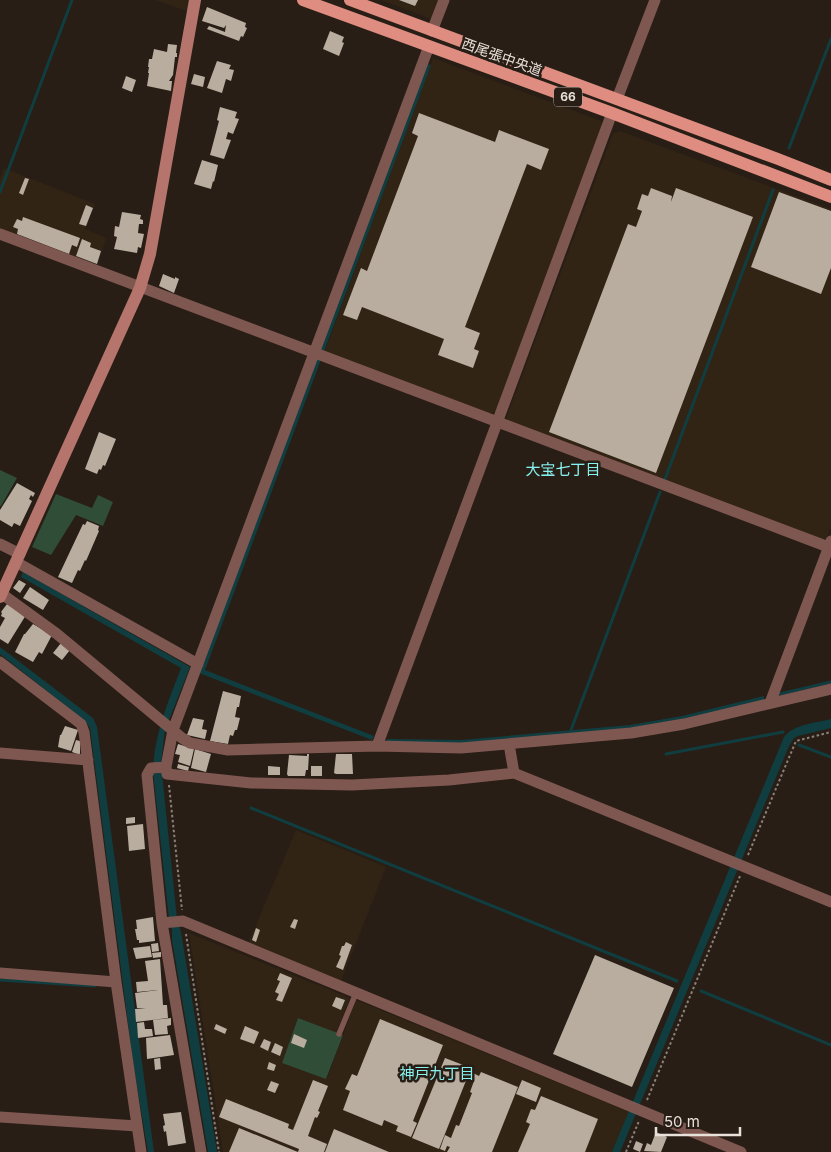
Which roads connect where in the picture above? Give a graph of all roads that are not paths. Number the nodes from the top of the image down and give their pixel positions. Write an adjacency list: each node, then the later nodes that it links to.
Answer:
1 (195, 0): 13 (street)
2 (303, 0): 7 (main road, 西尾張中央道 / 66)
3 (350, 0): 6 (main road, 西尾張中央道 / 66)
4 (444, 0): 6 (street)
5 (655, 0): 8 (street)
6 (432, 31): 8 (main road, 西尾張中央道 / 66)
7 (429, 46): 9 (main road, 西尾張中央道 / 66); 14 (street)
8 (617, 99): 10 (main road, 西尾張中央道 / 66)
9 (612, 113): 11 (main road, 西尾張中央道 / 66); 15 (street)
10 (831, 180)
11 (831, 197)
12 (0, 234): 13 (street)
13 (140, 288): 14 (street); 18 (street)
14 (313, 354): 15 (street); 21 (street)
15 (498, 424): 17 (street); 26 (street)
16 (0, 544): 18 (street)
17 (830, 545): 23 (street)
18 (18, 558): 19 (street); 21 (street)
19 (2, 588): 24 (street)
20 (0, 662): 28 (street)
21 (198, 664): 24 (street)
22 (831, 689): 23 (street)
23 (770, 703): 25 (street)
24 (172, 729): 26 (street); 29 (street)
25 (509, 744): 26 (street); 30 (street)
26 (377, 746)
27 (0, 754): 28 (street)
28 (88, 760): 34 (street)
29 (166, 770): 30 (street); 32 (street)
30 (514, 773): 31 (street)
31 (831, 902)
32 (165, 923): 35 (street); 40 (street)
33 (0, 973): 34 (street)
34 (116, 982): 38 (street)
35 (356, 993): 36 (lane); 41 (street)
36 (339, 1034)
37 (0, 1116): 38 (street)
38 (137, 1126): 39 (street)
39 (141, 1152)
40 (201, 1152)
41 (741, 1152)

